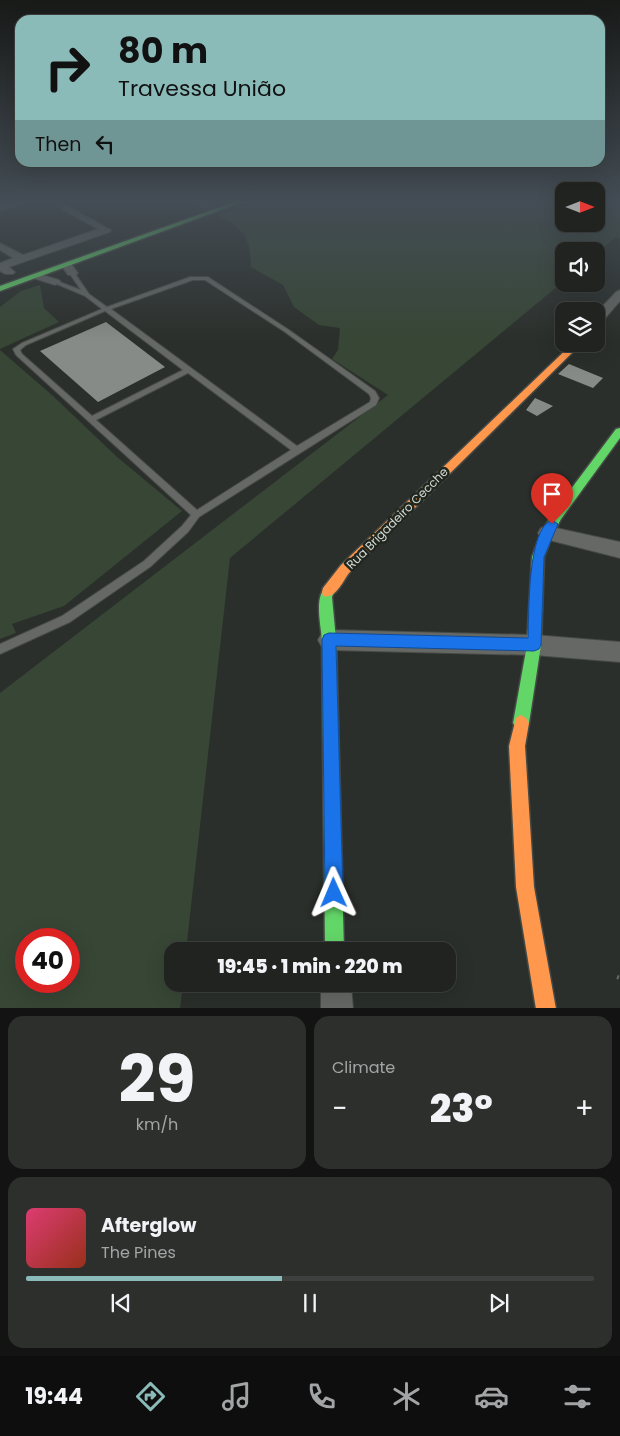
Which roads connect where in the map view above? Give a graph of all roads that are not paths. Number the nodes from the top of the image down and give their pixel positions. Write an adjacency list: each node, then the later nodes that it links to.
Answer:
1 (2, 247): 5 (street)
2 (57, 247): 5 (street)
3 (108, 247): 6 (street)
4 (115, 247): 6 (street)
5 (22, 259): 7 (street)
6 (66, 265): 7 (street); 8 (street); 12 (lane)
7 (3, 275)
8 (53, 276): 9 (street); 10 (street); 12 (lane)
9 (40, 277): 13 (street)
10 (0, 289)
11 (620, 294): 15 (street)
12 (87, 295): 14 (lane)
13 (0, 299)
14 (106, 309): 17 (lane); 18 (lane); 21 (lane)
15 (605, 311)
16 (569, 352): 25 (street, Rua Brigadeiro Cecche)
17 (188, 370): 18 (lane); 21 (lane)
18 (92, 420): 22 (lane)
19 (620, 431): 20 (street)
20 (615, 446): 23 (street)
21 (297, 450): 22 (lane)
22 (196, 515): 27 (lane)
23 (547, 533): 24 (street); 26 (street)
24 (620, 550)
25 (329, 640): 26 (street); 29 (street, Rua Brigadeiro Cecche)
26 (534, 645): 28 (street); 32 (street)
27 (0, 649)
28 (620, 652)
29 (335, 942)
30 (336, 992): 31 (street)
31 (336, 1008)
32 (546, 1008)

